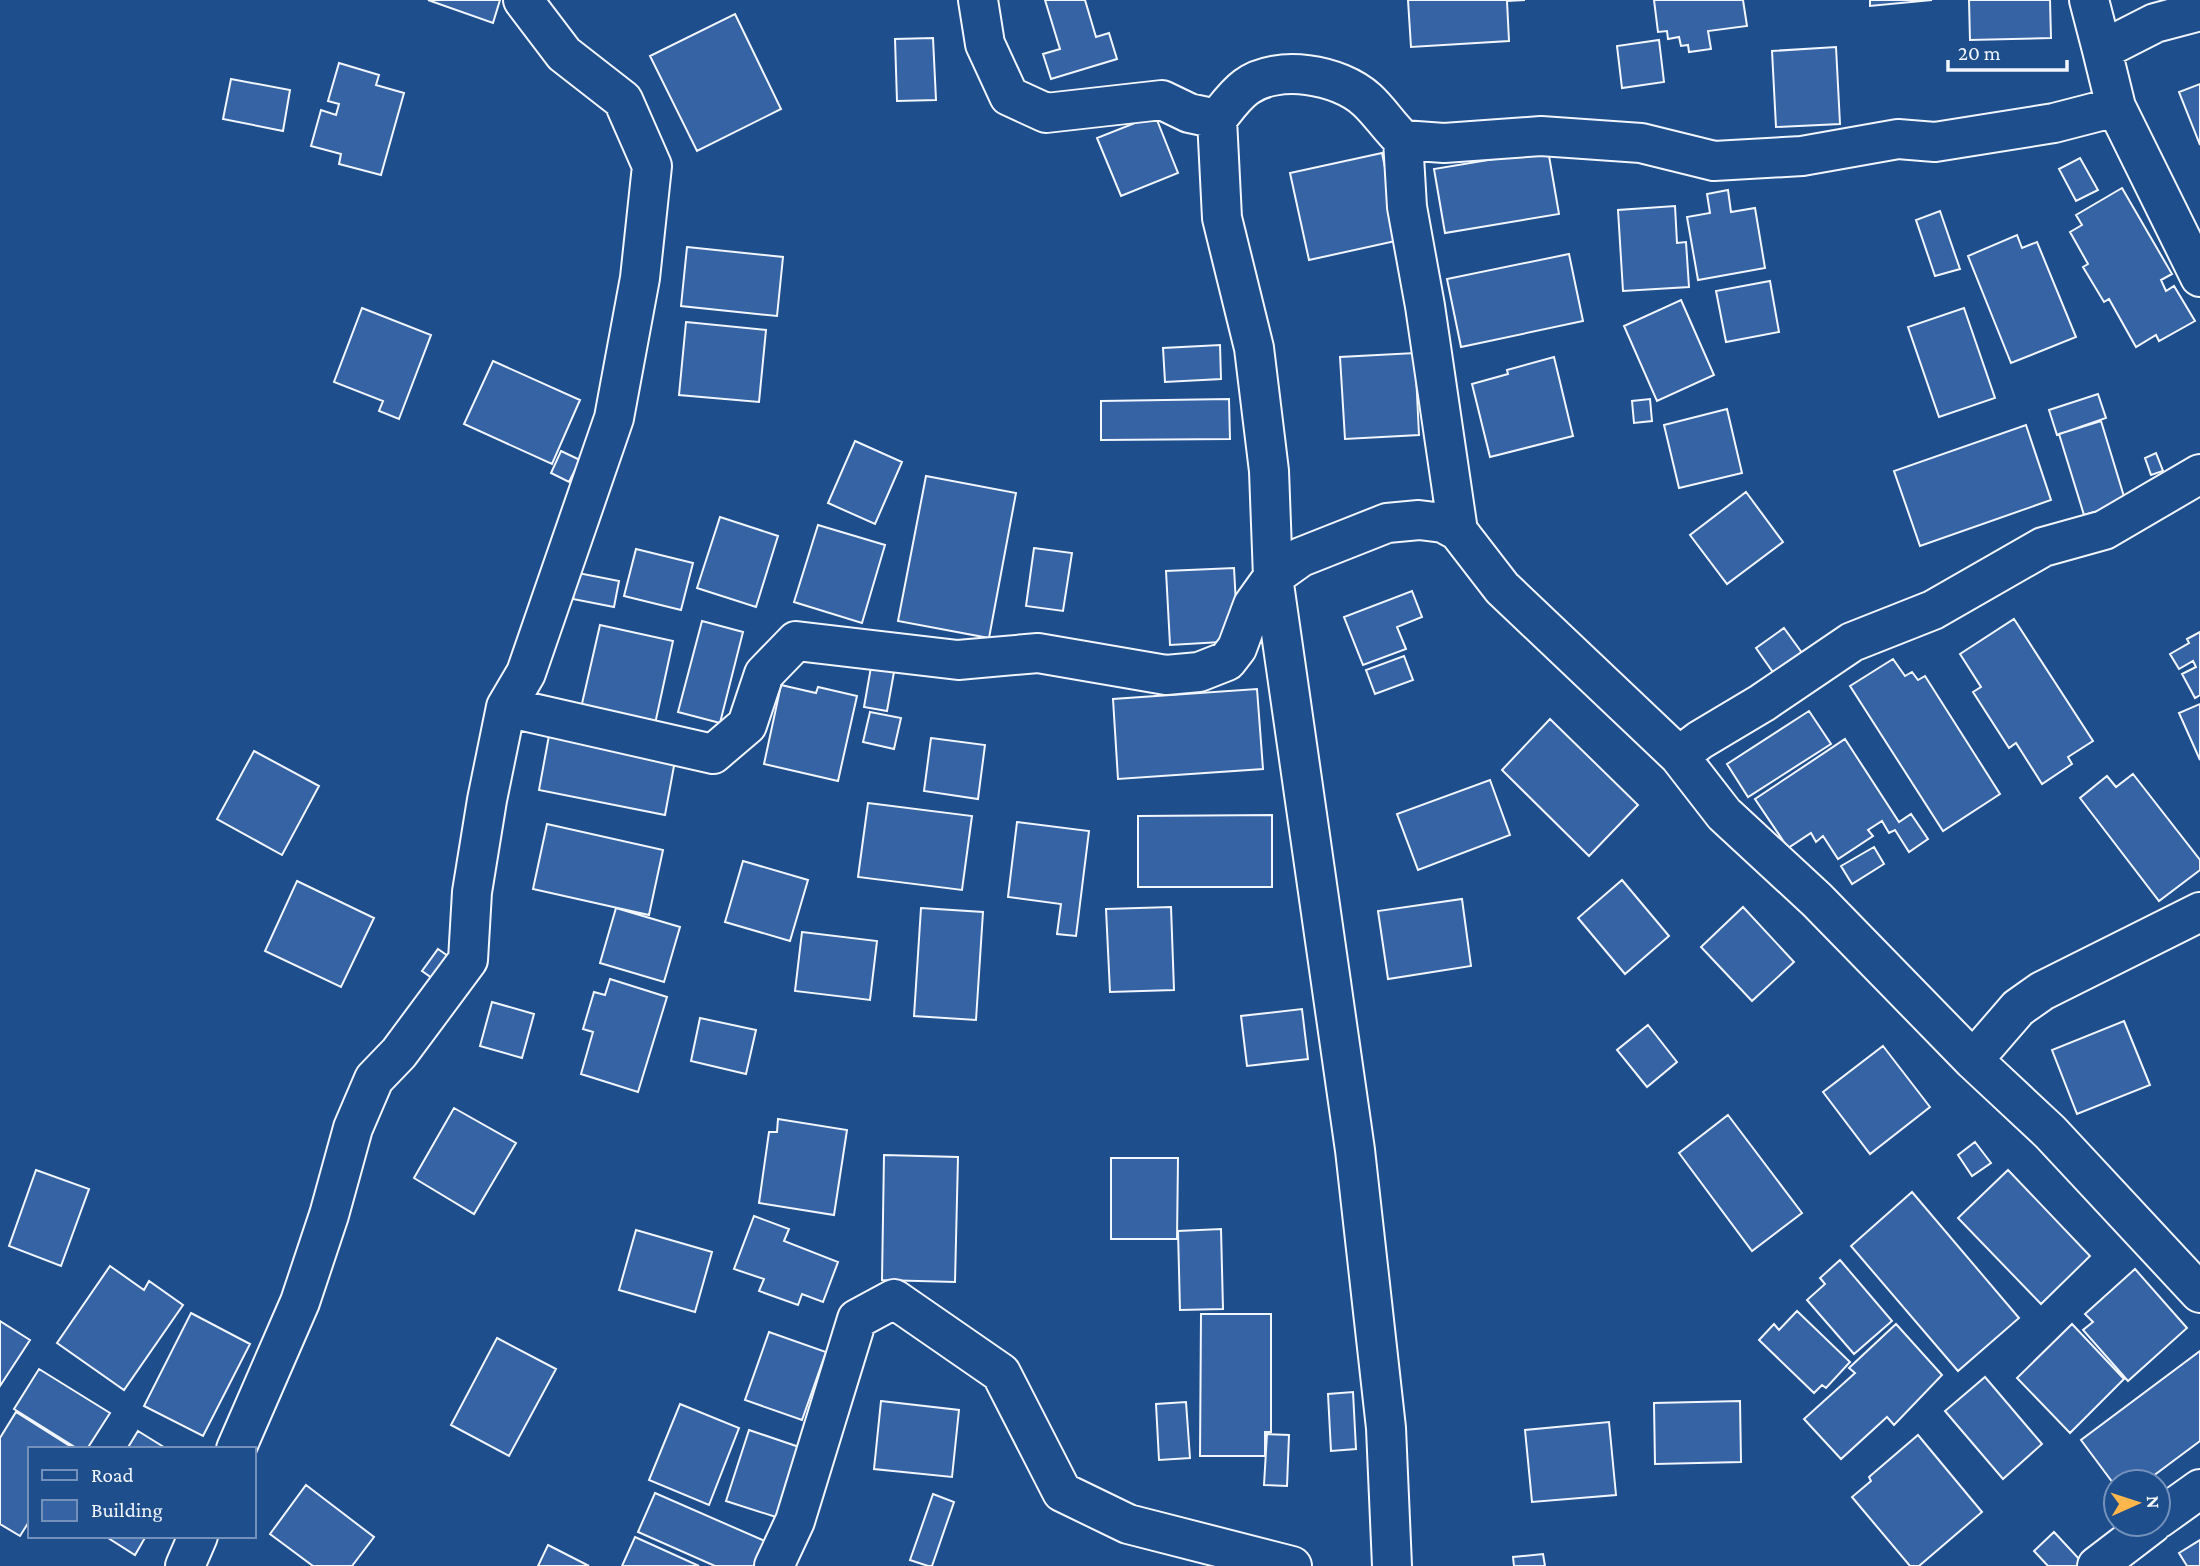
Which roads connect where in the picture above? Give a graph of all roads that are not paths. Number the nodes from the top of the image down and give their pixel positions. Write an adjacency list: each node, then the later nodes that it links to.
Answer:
1 (523, 0): 13 (street)
2 (978, 0): 7 (street)
3 (2088, 0): 5 (street)
4 (2200, 11): 5 (street)
5 (2102, 50): 6 (street)
6 (2116, 107): 8 (street); 9 (street)
7 (1217, 118): 8 (street); 12 (street)
8 (1403, 140): 11 (street)
9 (2200, 277)
10 (2200, 474): 14 (street)
11 (1458, 531): 12 (street); 14 (street)
12 (1273, 577): 13 (street); 26 (street)
13 (506, 707): 18 (street)
14 (1679, 756): 16 (street)
15 (2200, 912): 16 (street)
16 (1973, 1060): 17 (street)
17 (2200, 1293)
18 (237, 1447)
19 (2200, 1489): 20 (street)
20 (2172, 1509)
21 (197, 1538): 23 (street)
22 (2133, 1538): 27 (street)
23 (185, 1566)
24 (774, 1566): 25 (street)
25 (1292, 1566)
26 (1392, 1566)
27 (2096, 1566)

